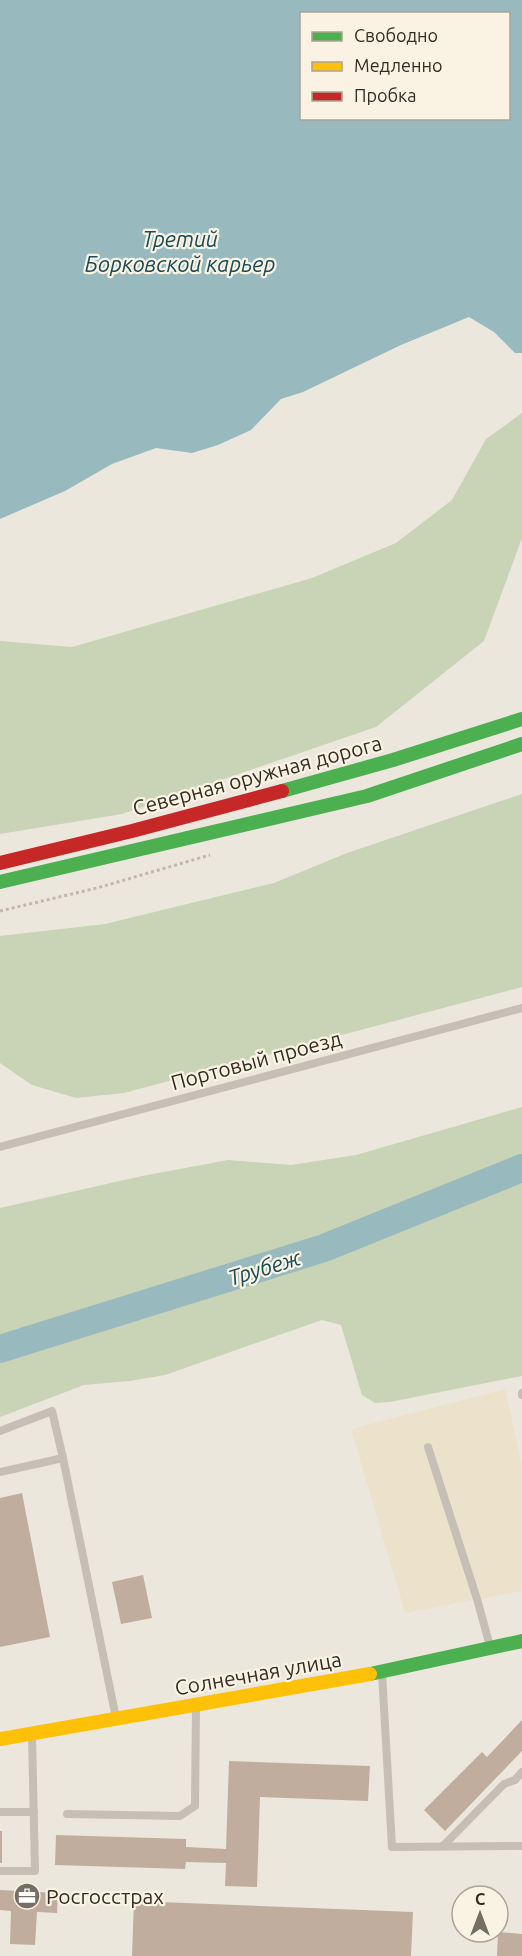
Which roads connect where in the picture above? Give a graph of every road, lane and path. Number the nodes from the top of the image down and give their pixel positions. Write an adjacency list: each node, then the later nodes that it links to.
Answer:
1 (522, 719): 3 (main road, Северная оружная дорога)
2 (522, 744): 4 (main road)
3 (0, 863)
4 (0, 882)
5 (522, 1008): 6 (lane, Портовый проезд)
6 (0, 1147)
7 (0, 1431): 9 (lane)
8 (428, 1447): 12 (lane)
9 (63, 1458): 10 (lane); 15 (lane)
10 (0, 1472)
11 (522, 1641): 12 (main road, Солнечная улица)
12 (490, 1647): 13 (main road, Солнечная улица)
13 (382, 1672): 14 (main road, Солнечная улица); 22 (lane)
14 (196, 1705): 15 (main road, Солнечная улица); 21 (lane)
15 (116, 1719): 16 (main road, Солнечная улица)
16 (32, 1734): 17 (main road, Солнечная улица); 20 (lane)
17 (0, 1739)
18 (522, 1772): 22 (lane)
19 (0, 1812): 20 (lane)
20 (34, 1812): 24 (lane)
21 (67, 1814)
22 (443, 1846): 23 (lane)
23 (522, 1846)
24 (0, 1872)

